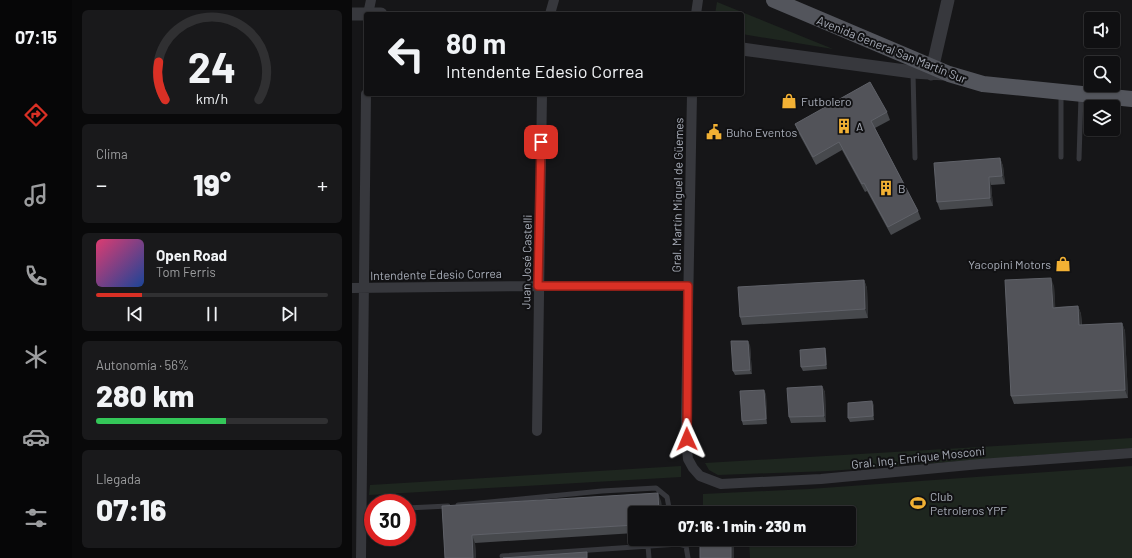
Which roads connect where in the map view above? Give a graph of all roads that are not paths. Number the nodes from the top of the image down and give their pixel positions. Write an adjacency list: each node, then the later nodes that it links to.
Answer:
1 (371, 0): 6 (street)
2 (554, 0): 7 (street)
3 (698, 0): 8 (street)
4 (774, 0): 12 (main road, Avenida General San Martín Sur)
5 (948, 0): 12 (street)
6 (368, 12)
7 (551, 12)
8 (696, 12)
9 (352, 14): 10 (street)
10 (364, 14)
11 (744, 49): 13 (street)
12 (931, 70): 13 (street); 14 (main road, Avenida General San Martín Sur)
13 (913, 72): 21 (lane)
14 (1061, 92): 15 (main road, Avenida General San Martín Sur); 20 (lane)
15 (1081, 94): 19 (main road, Avenida General San Martín Sur); 22 (lane)
16 (366, 96): 26 (street)
17 (542, 96): 23 (street, Juan José Castelli)
18 (692, 96): 24 (street, Gral. Martín Miguel de Güemes)
19 (1132, 99)
20 (1061, 157)
21 (916, 158)
22 (1079, 158)
23 (538, 286): 24 (street, Intendente Edesio Correa); 26 (street, Intendente Edesio Correa); 27 (street, Juan José Castelli)
24 (688, 286): 30 (street, Gral. Martín Miguel de Güemes)
25 (352, 288): 26 (street, Intendente Edesio Correa)
26 (363, 288): 29 (street)
27 (537, 431)
28 (1132, 453): 30 (street, Gral. Ing. Enrique Mosconi)
29 (357, 458): 31 (street)
30 (708, 480)
31 (357, 498): 34 (street)
32 (669, 506): 33 (lane)
33 (416, 508)
34 (361, 511): 35 (lane); 39 (street)
35 (364, 511)
36 (648, 546): 38 (lane); 40 (lane)
37 (686, 546): 41 (lane)
38 (502, 556)
39 (361, 558)
40 (648, 558)
41 (688, 558)

